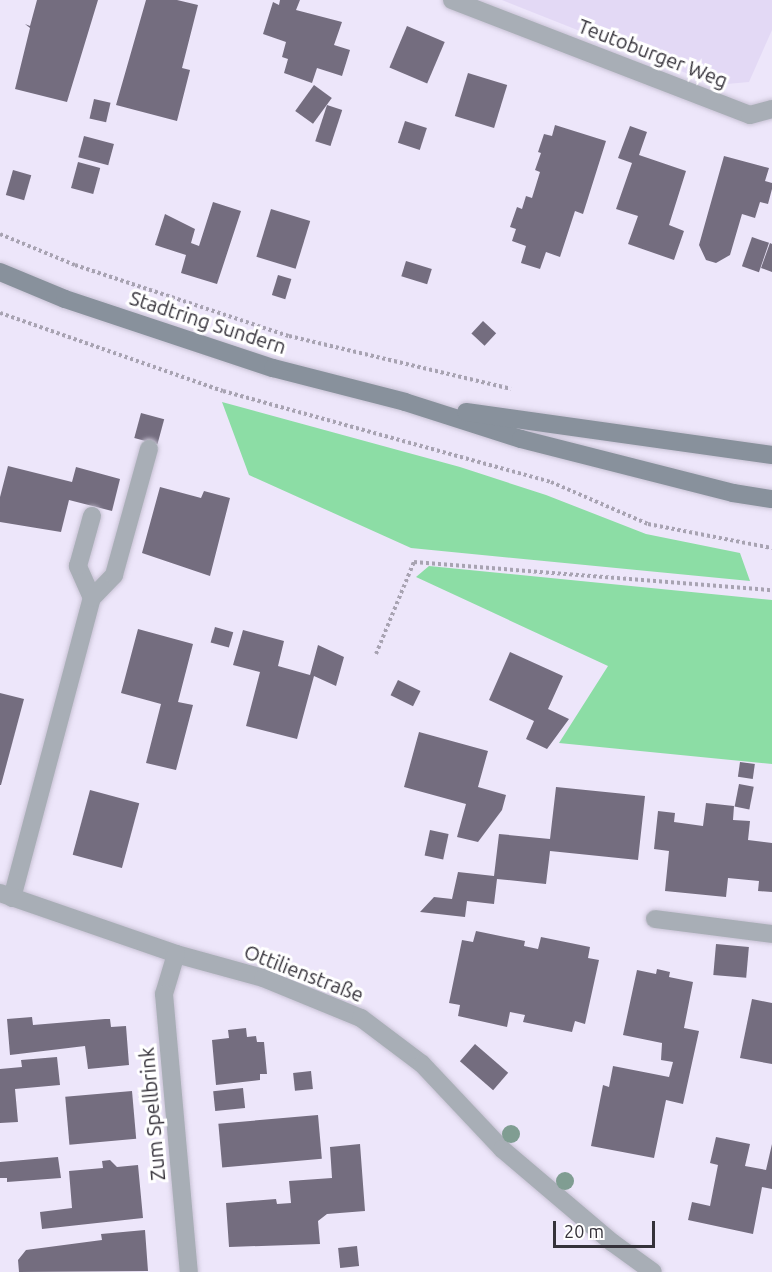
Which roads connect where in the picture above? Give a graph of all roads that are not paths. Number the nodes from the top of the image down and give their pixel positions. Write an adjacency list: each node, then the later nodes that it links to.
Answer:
1 (452, 0): 2 (street, Teutoburger Weg)
2 (772, 109)
3 (0, 272): 4 (main road, Stadtring Sundern)
4 (405, 402): 6 (main road, Stadtring Sundern); 7 (main road, Stadtring Sundern)
5 (149, 449): 9 (street)
6 (772, 454)
7 (772, 499)
8 (92, 516): 9 (street)
9 (92, 598): 10 (street)
10 (6, 896): 13 (street, Ottilienstraße)
11 (655, 919): 12 (street)
12 (772, 934)
13 (176, 954): 14 (street, Zum Spellbrink); 15 (street, Ottilienstraße)
14 (189, 1272)
15 (653, 1272)

